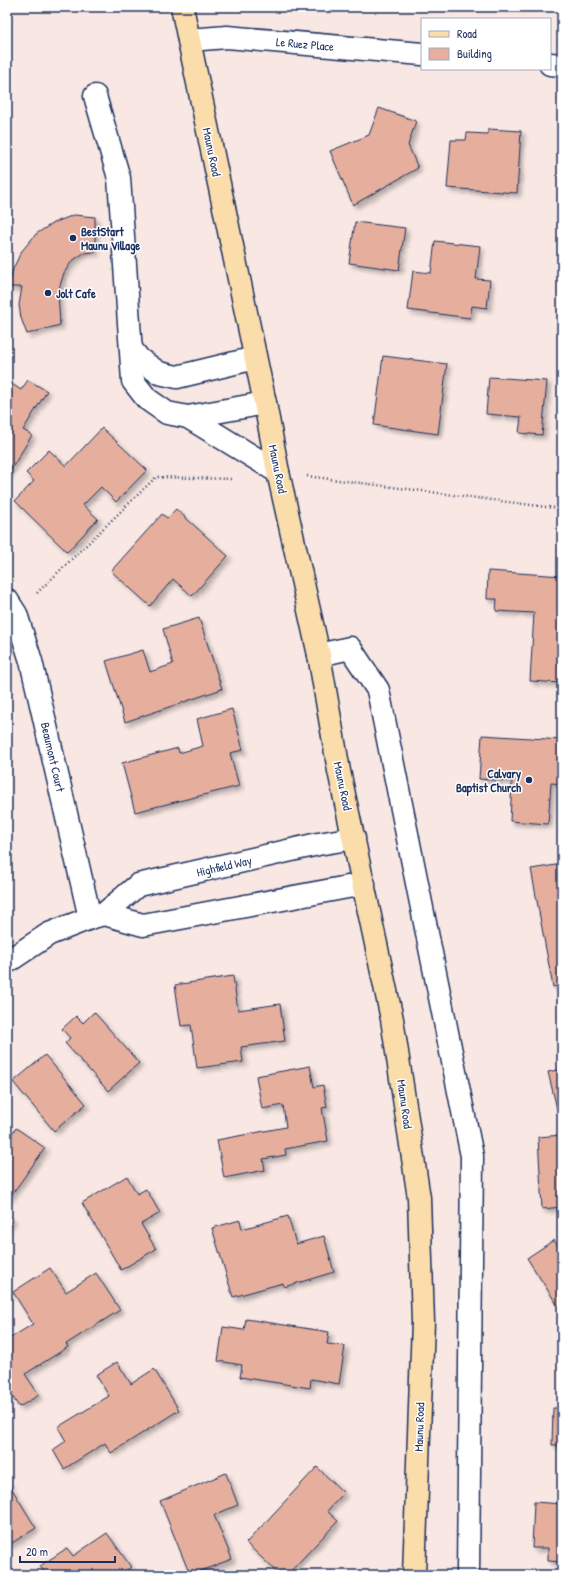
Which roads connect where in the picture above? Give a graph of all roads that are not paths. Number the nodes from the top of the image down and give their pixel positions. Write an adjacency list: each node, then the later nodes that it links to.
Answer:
1 (182, 7): 2 (main road, Maunu Road)
2 (189, 40): 3 (street, Le Ruez Place); 8 (main road, Maunu Road)
3 (421, 54)
4 (551, 64): 5 (street)
5 (562, 65)
6 (95, 96): 7 (street)
7 (132, 350): 8 (street); 10 (street)
8 (256, 358): 9 (main road, Maunu Road)
9 (265, 403): 10 (street); 11 (main road, Maunu Road)
10 (188, 417): 11 (street)
11 (278, 472): 13 (main road, Maunu Road)
12 (11, 607): 16 (street, Beaumont Court)
13 (319, 655): 14 (main road, Maunu Road); 19 (street)
14 (354, 838): 15 (main road, Maunu Road); 16 (street, Highfield Way)
15 (364, 884): 16 (street); 18 (main road, Maunu Road)
16 (97, 916): 17 (street, Highfield Way)
17 (7, 962)
18 (414, 1575)
19 (468, 1575)

